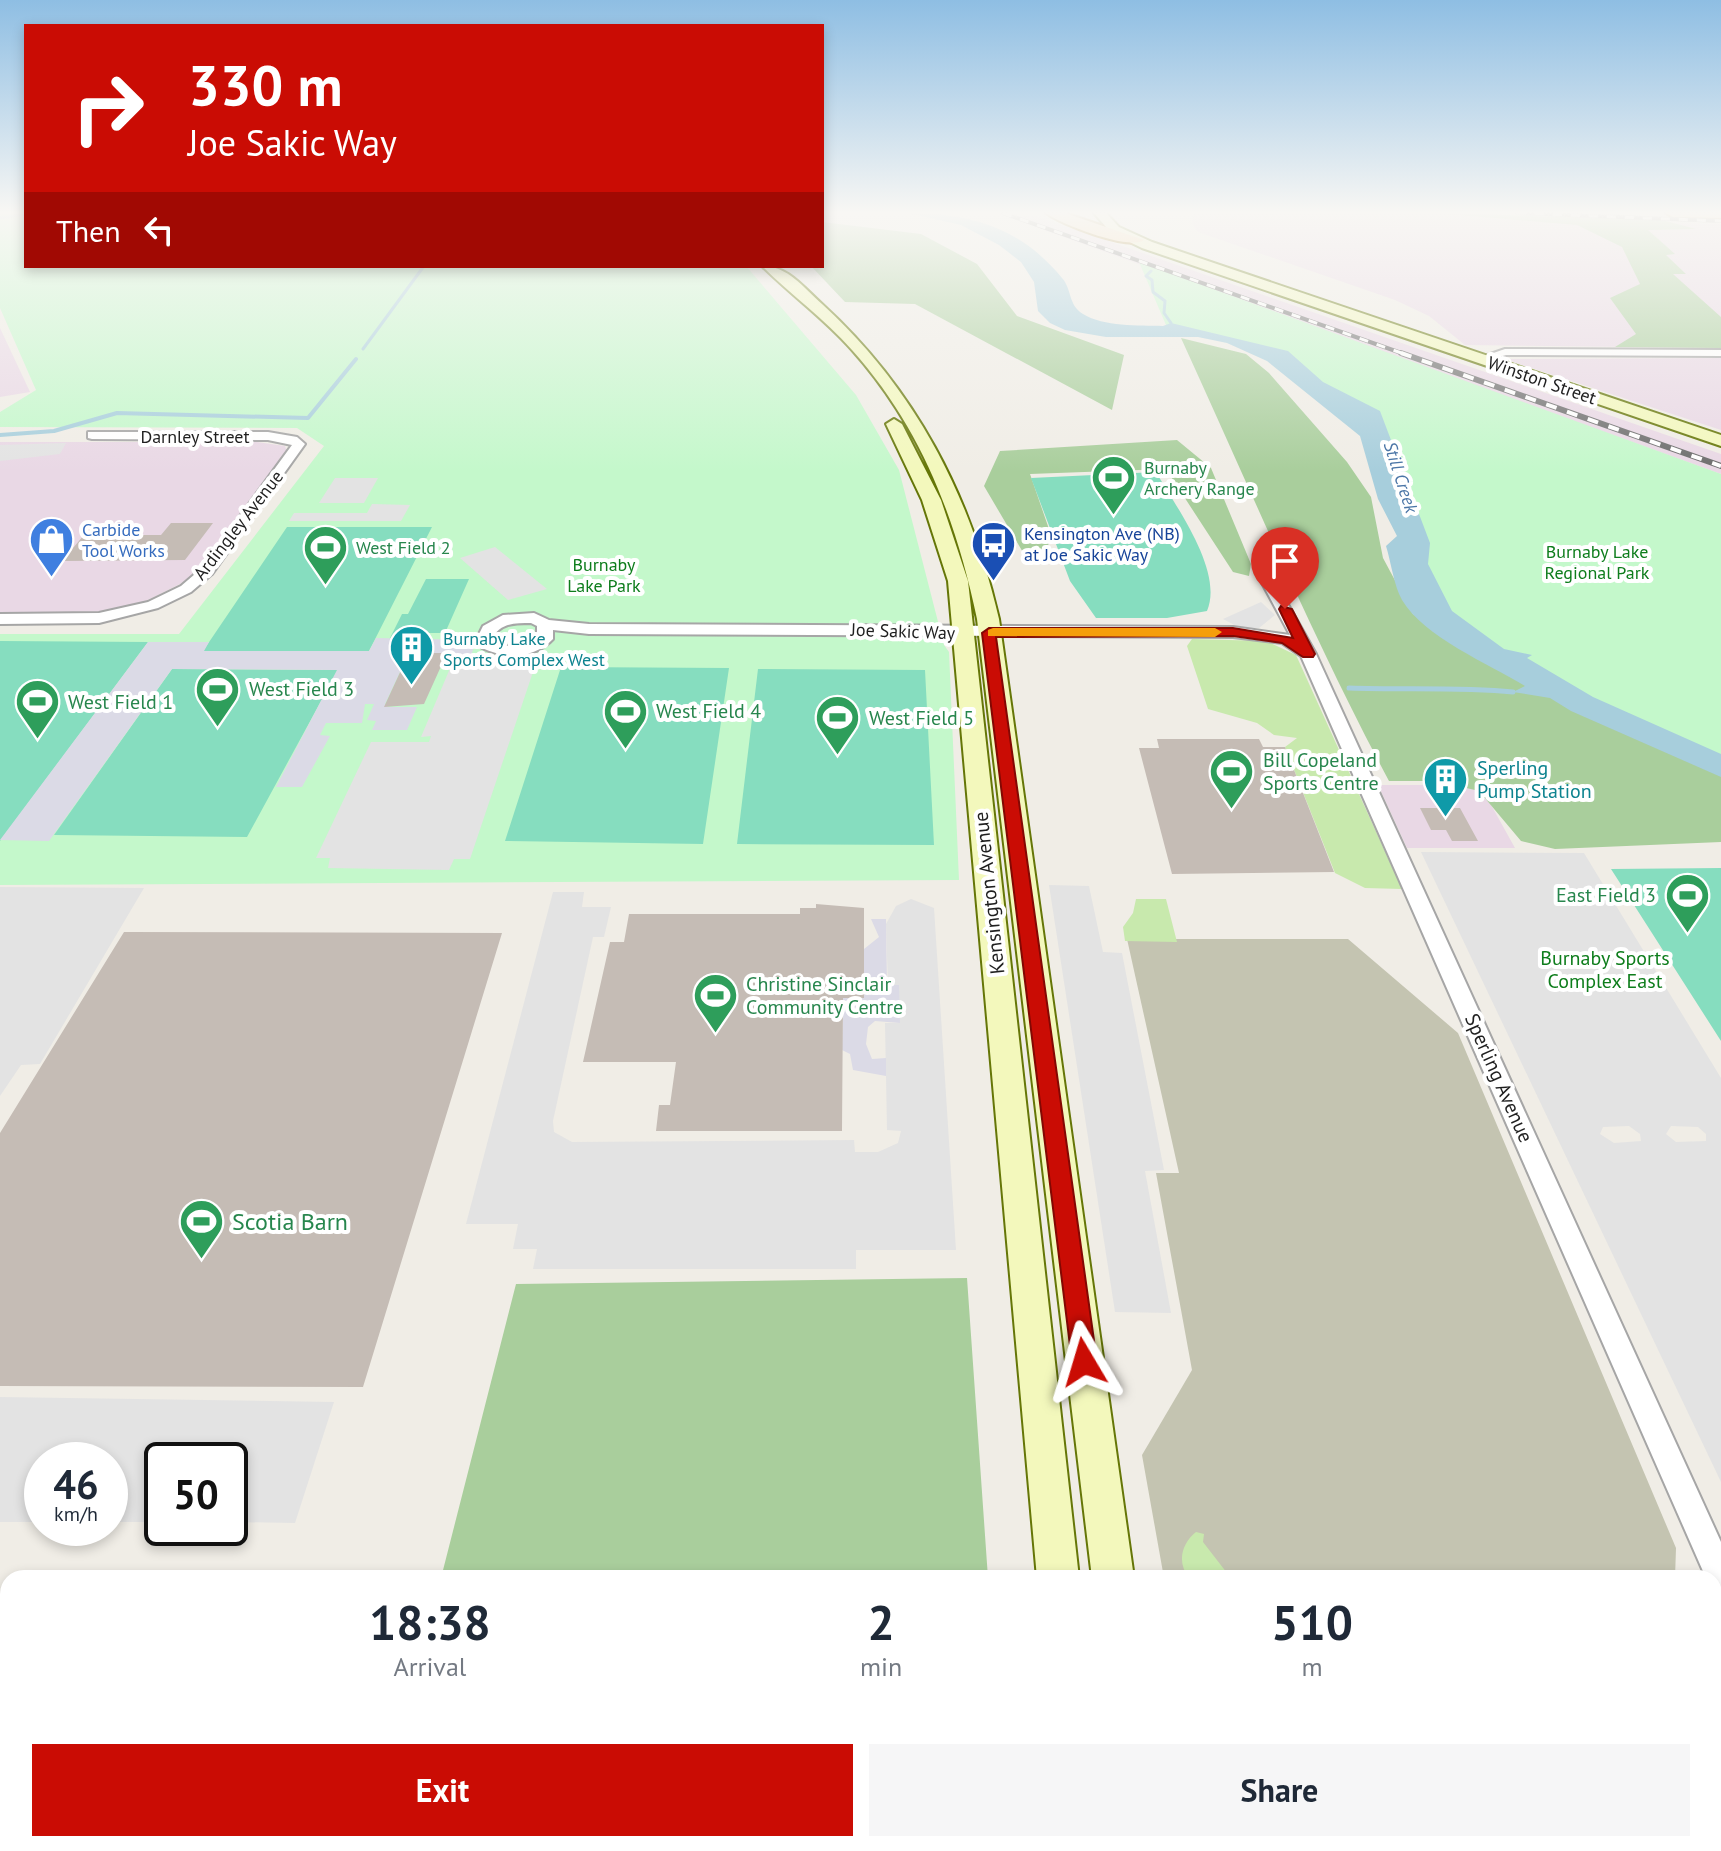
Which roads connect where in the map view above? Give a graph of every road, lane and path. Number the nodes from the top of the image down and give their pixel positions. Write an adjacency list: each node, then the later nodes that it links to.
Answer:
1 (790, 299): 4 (main road, Kensington Avenue)
2 (808, 299): 16 (main road, Kensington Avenue)
3 (1309, 299): 6 (main road, Winston Street)
4 (837, 351)
5 (1721, 353): 6 (street)
6 (1481, 359): 9 (main road, Winston Street)
7 (872, 392): 15 (main road, Kensington Avenue)
8 (92, 435): 10 (street, Darnley Street)
9 (1721, 441)
10 (297, 442): 12 (street, Ardingley Avenue)
11 (1269, 583): 18 (street, Sperling Avenue)
12 (0, 619)
13 (544, 624): 14 (street, Joe Sakic Way); 17 (street); 17 (street, Joe Sakic Way)
14 (589, 629): 15 (street, Joe Sakic Way); 17 (street, Joe Sakic Way)
15 (963, 632): 16 (street, Joe Sakic Way); 19 (main road, Kensington Avenue)
16 (989, 633): 18 (street, Joe Sakic Way); 20 (main road, Kensington Avenue)
17 (540, 643)
18 (1308, 654): 21 (street, Sperling Avenue)
19 (1057, 1570)
20 (1112, 1570)
21 (1718, 1570)

